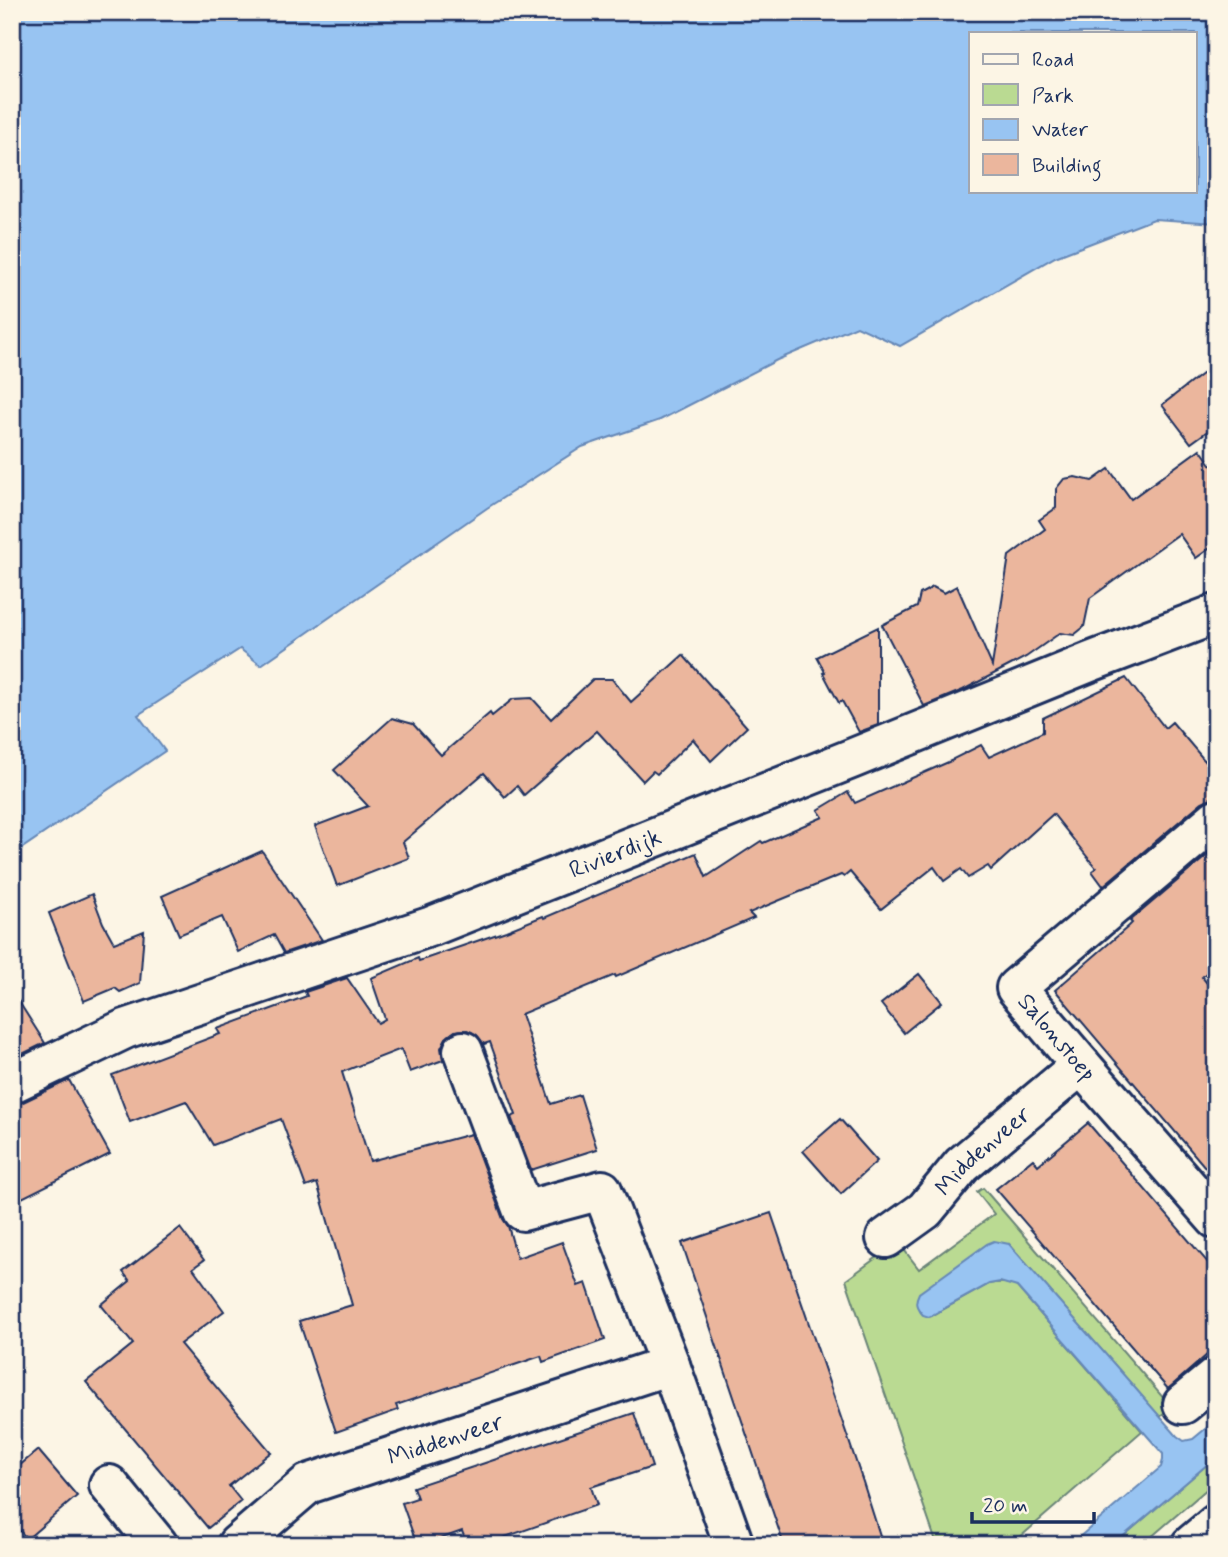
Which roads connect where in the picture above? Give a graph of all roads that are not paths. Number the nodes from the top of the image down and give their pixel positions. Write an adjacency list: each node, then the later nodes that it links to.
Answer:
1 (1216, 614): 5 (street, Rivierdijk)
2 (1216, 819): 4 (street, Salonstoep)
3 (463, 1051): 8 (street)
4 (1081, 1065): 6 (street, Salonstoep); 7 (street, Middenveer)
5 (12, 1083)
6 (1216, 1219)
7 (886, 1238)
8 (670, 1364): 14 (street, Middenveer); 15 (street)
9 (1216, 1377): 10 (street)
10 (1183, 1404)
11 (109, 1485): 13 (street)
12 (1216, 1524): 16 (street)
13 (158, 1545)
14 (237, 1545)
15 (734, 1545)
16 (1191, 1545)

